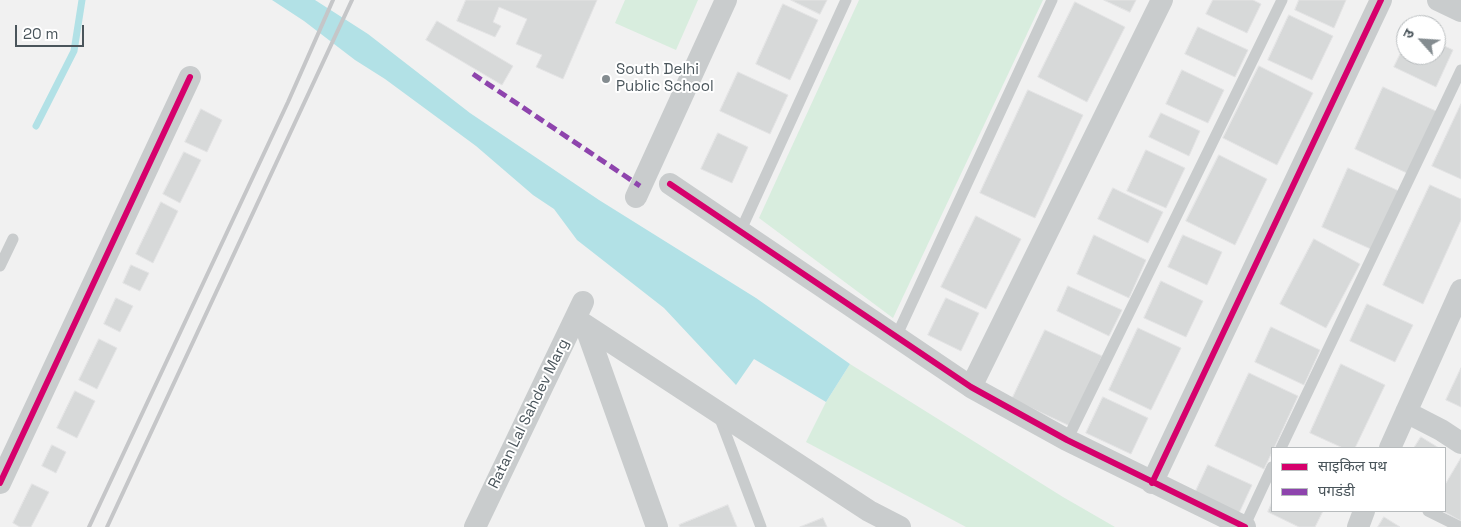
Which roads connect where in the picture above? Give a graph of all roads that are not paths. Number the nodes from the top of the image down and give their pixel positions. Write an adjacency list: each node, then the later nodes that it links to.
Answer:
1 (726, 0): 12 (street)
2 (846, 0): 13 (lane)
3 (1052, 0): 18 (lane)
4 (1162, 0): 19 (street)
5 (1282, 0): 22 (lane)
6 (1381, 0): 28 (street)
7 (1438, 0): 8 (street)
8 (1461, 11)
9 (1461, 70): 24 (lane)
10 (190, 77): 27 (street)
11 (670, 184): 13 (street)
12 (636, 197)
13 (740, 232): 18 (street)
14 (13, 238): 15 (lane)
15 (0, 266)
16 (1461, 290): 20 (street)
17 (581, 317): 21 (street); 32 (street, Ratan Lal Sahdev Marg); 33 (street)
18 (896, 337): 19 (street)
19 (971, 387): 22 (street)
20 (1406, 412): 23 (street); 25 (street)
21 (718, 413): 31 (street); 34 (lane)
22 (1067, 440): 28 (street)
23 (1461, 442)
24 (1281, 447)
25 (1390, 447)
26 (1271, 470): 36 (lane)
27 (0, 483)
28 (1152, 483): 36 (street)
29 (1364, 512): 37 (street)
30 (1430, 512): 38 (lane)
31 (868, 519): 35 (street)
32 (475, 527)
33 (658, 527)
34 (761, 527)
35 (900, 527)
36 (1245, 527)
37 (1358, 527)
38 (1460, 527)

